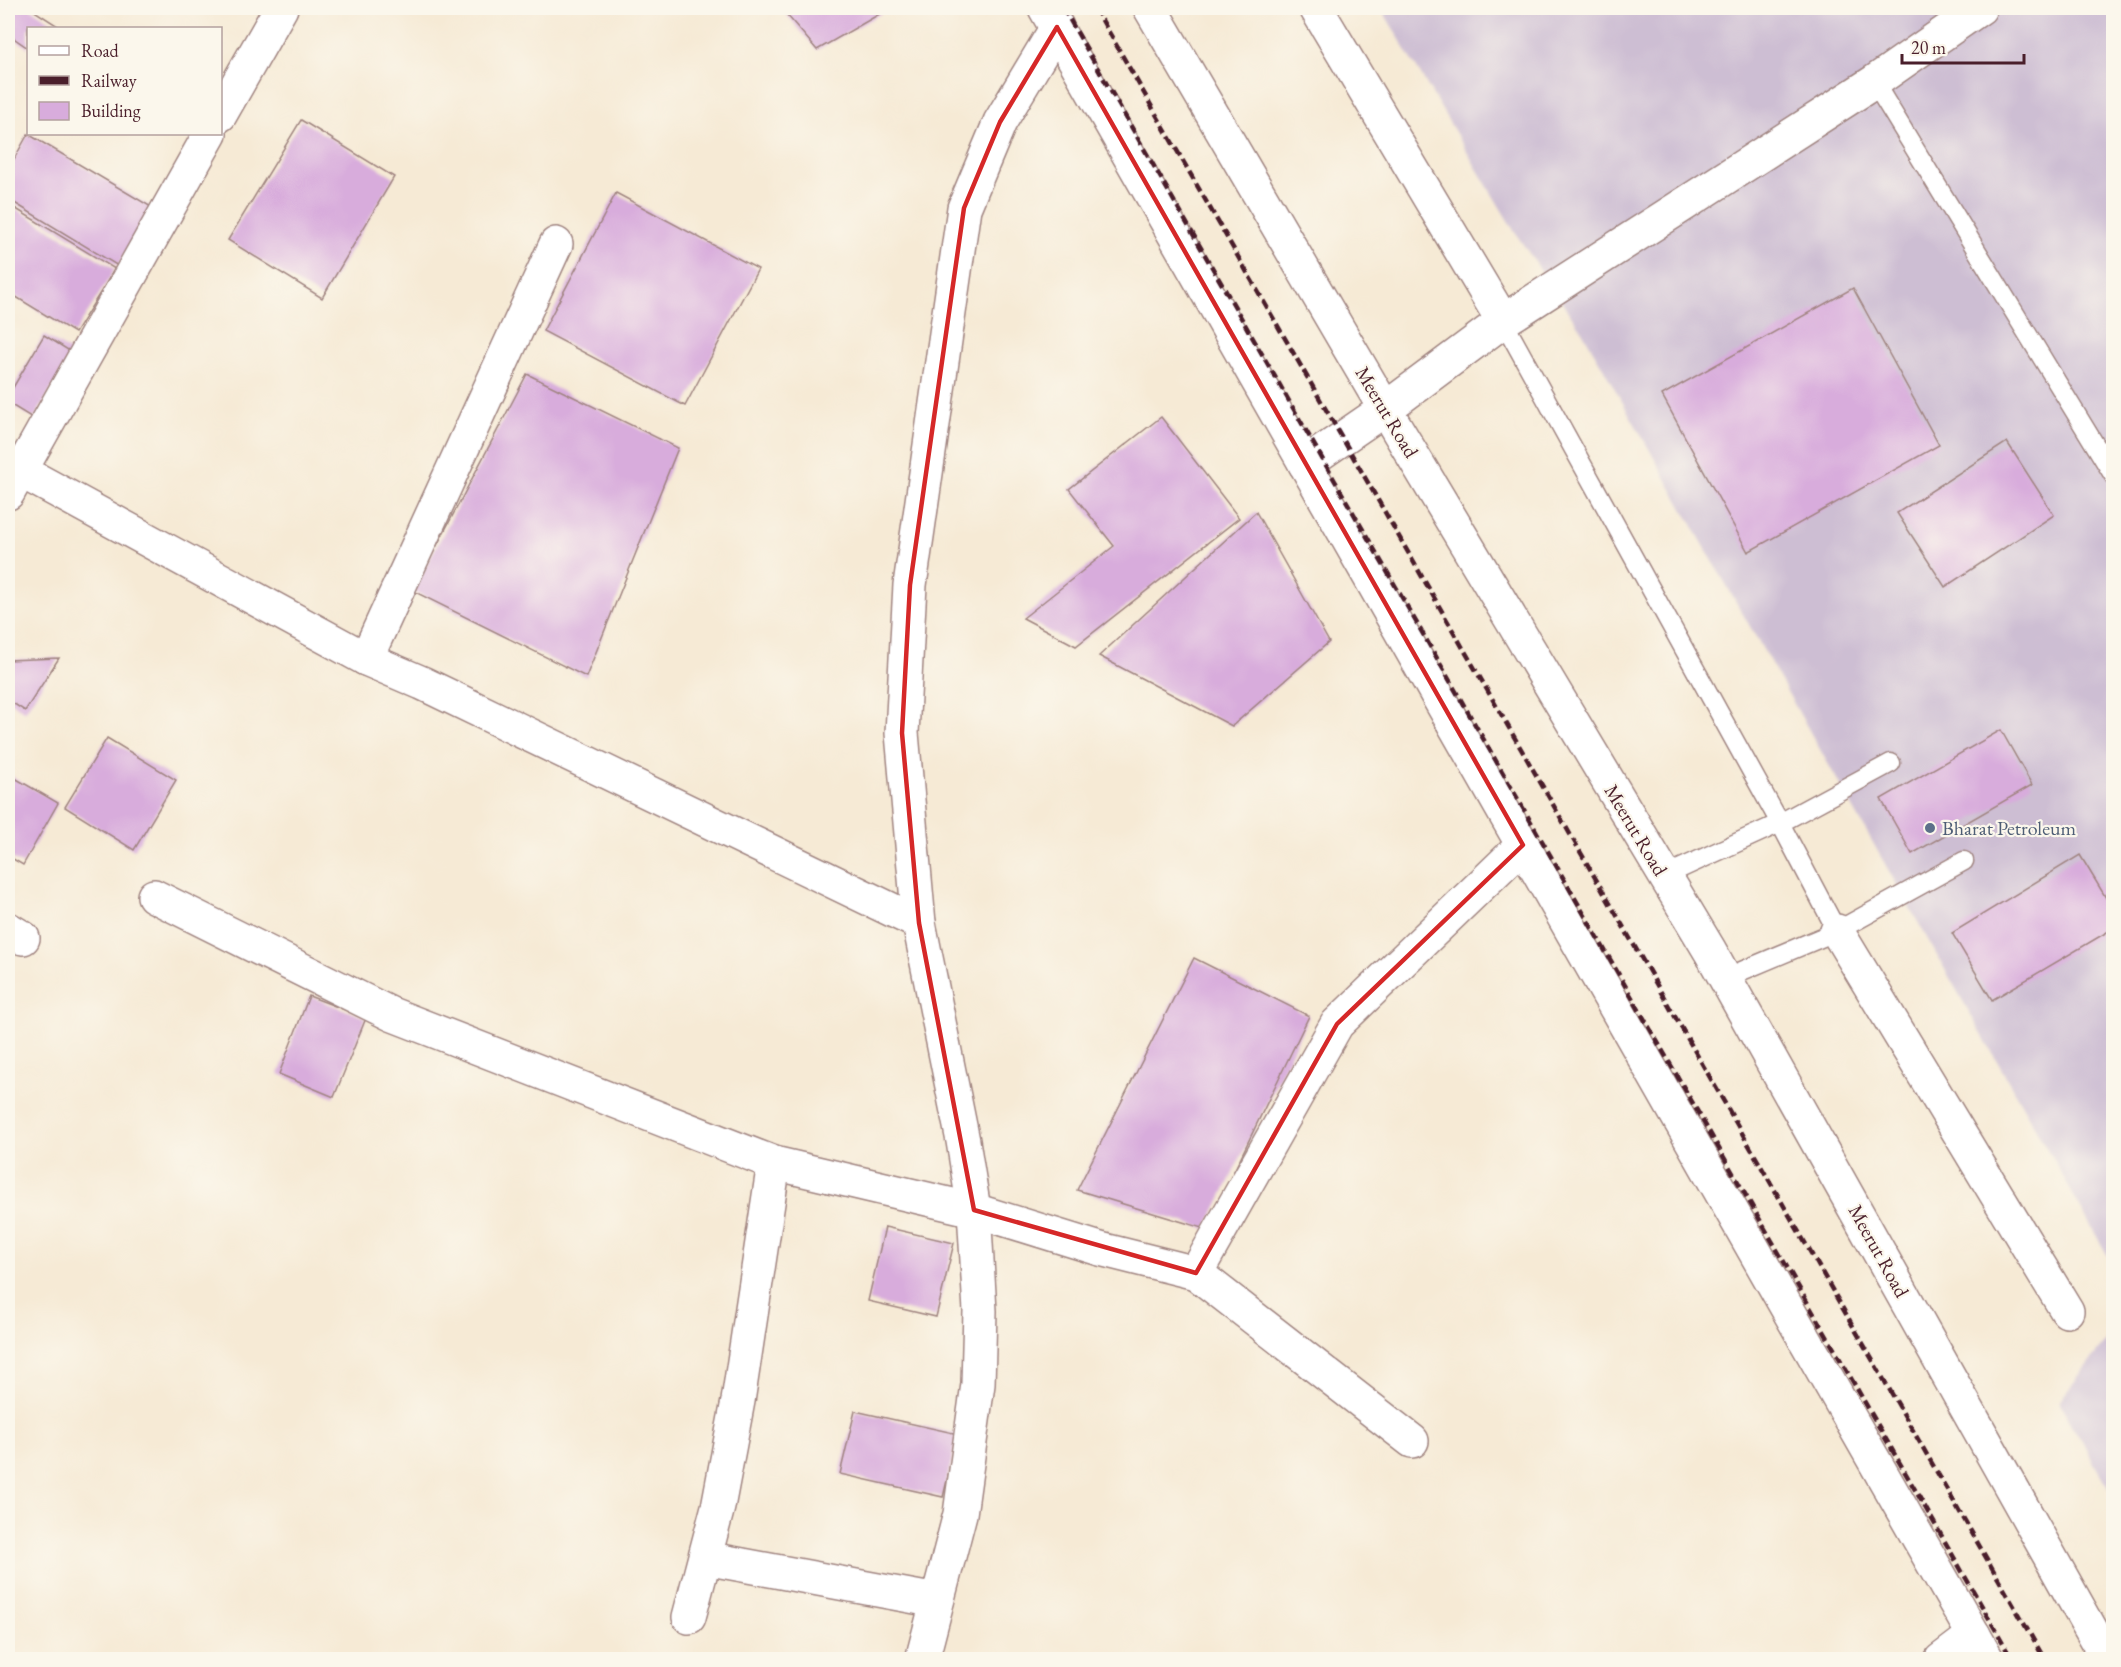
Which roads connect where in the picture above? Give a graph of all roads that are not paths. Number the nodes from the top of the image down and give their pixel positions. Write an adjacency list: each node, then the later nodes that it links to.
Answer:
1 (281, 8): 7 (street)
2 (1150, 8): 11 (street, Meerut Road)
3 (1316, 8): 10 (street)
4 (1980, 8): 6 (street)
5 (1051, 17): 12 (street); 22 (street)
6 (1874, 82): 10 (street); 14 (lane)
7 (222, 111)
8 (209, 135): 13 (street)
9 (556, 244): 15 (street)
10 (1503, 321): 11 (street); 17 (lane)
11 (1385, 409): 12 (street); 20 (street, Meerut Road)
12 (1305, 464): 18 (street)
13 (11, 476): 15 (street)
14 (2114, 476)
15 (366, 659): 22 (street)
16 (1891, 763): 17 (lane)
17 (1780, 823): 20 (lane); 23 (lane)
18 (1523, 845): 27 (street); 33 (street)
19 (1964, 861): 23 (lane)
20 (1664, 876): 24 (street, Meerut Road)
21 (154, 896): 25 (street)
22 (919, 923): 26 (street)
23 (1837, 931): 24 (lane); 28 (street)
24 (1725, 978): 36 (street, Meerut Road)
25 (774, 1163): 26 (street); 30 (street)
26 (974, 1210): 27 (street); 31 (street)
27 (1196, 1273): 29 (street)
28 (2067, 1311)
29 (1412, 1441)
30 (705, 1558): 31 (street); 32 (street)
31 (937, 1601): 34 (street)
32 (689, 1617)
33 (1981, 1647): 35 (street)
34 (922, 1659)
35 (1941, 1659)
36 (2108, 1659)

